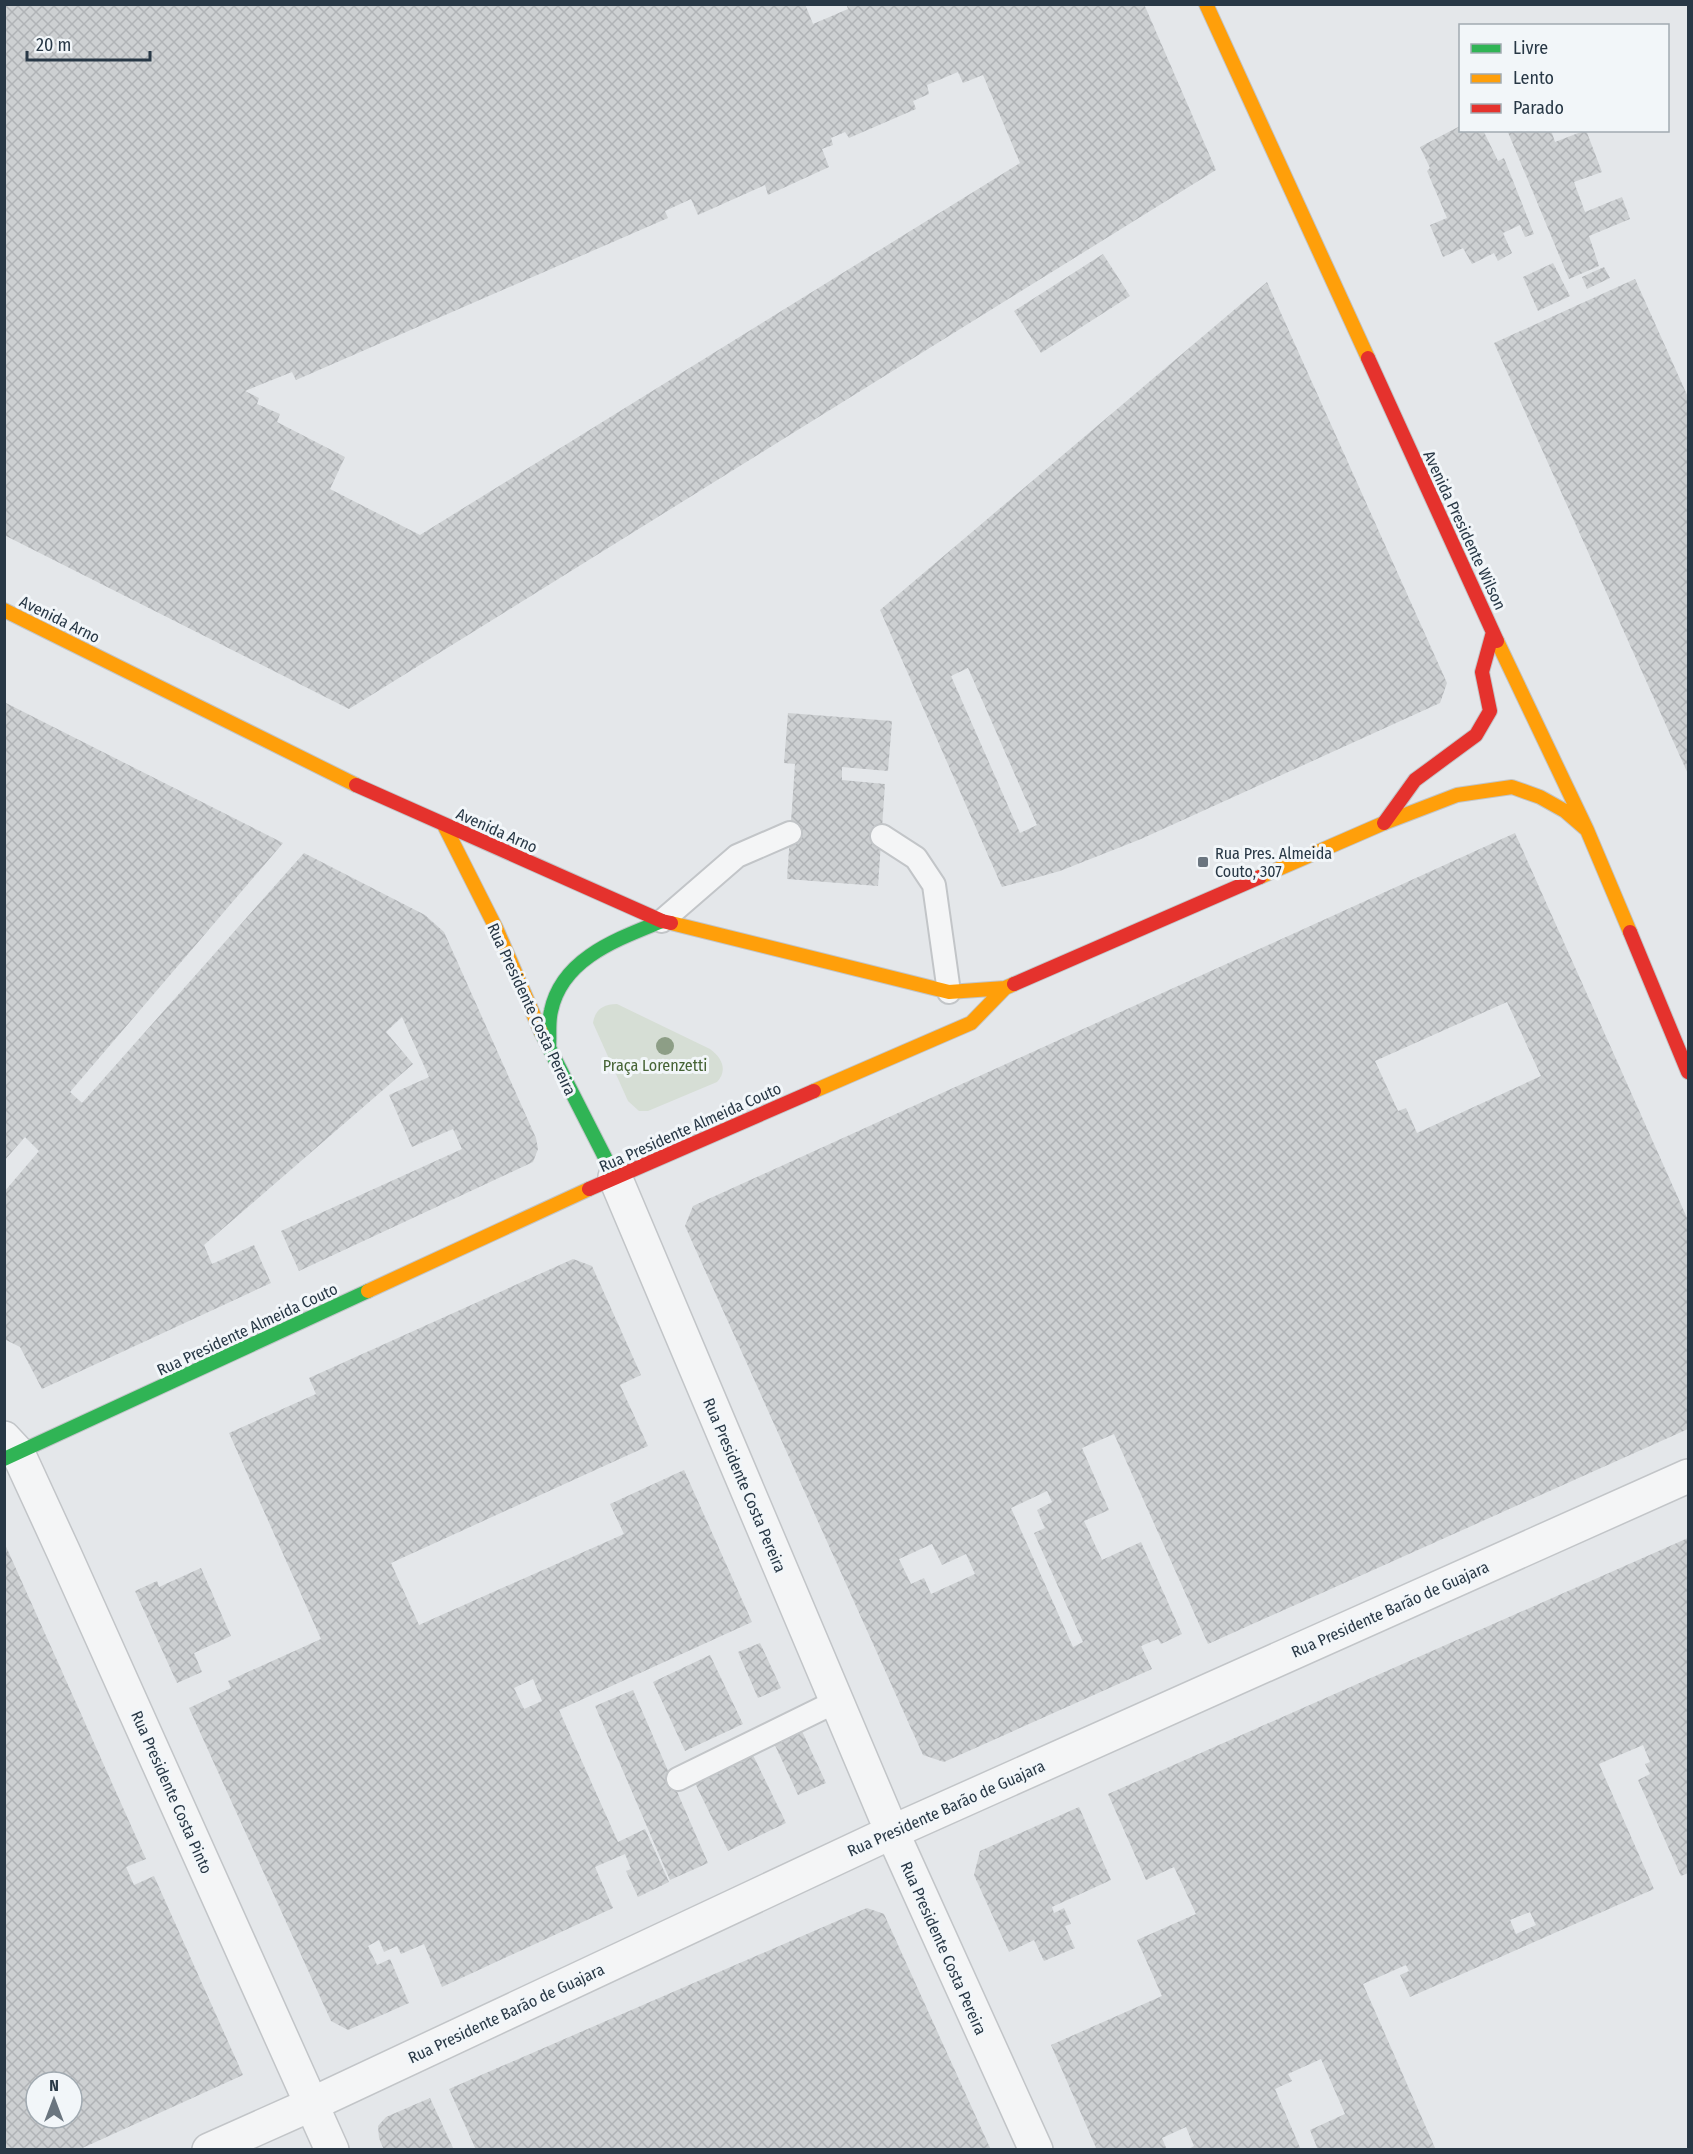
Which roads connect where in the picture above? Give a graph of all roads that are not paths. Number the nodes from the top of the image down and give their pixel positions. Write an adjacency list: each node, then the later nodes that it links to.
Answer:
1 (1206, 4): 3 (main road, Avenida Presidente Wilson)
2 (4, 610): 5 (main road, Avenida Arno)
3 (1493, 632): 4 (main road); 6 (main road, Avenida Presidente Wilson)
4 (1384, 823): 6 (main road, Rua Presidente Almeida Couto); 10 (main road, Rua Presidente Almeida Couto)
5 (444, 825): 9 (main road, Avenida Arno); 12 (main road, Rua Presidente Costa Pereira)
6 (1587, 830): 13 (main road, Avenida Presidente Wilson)
7 (790, 833): 9 (lane)
8 (882, 836): 11 (lane)
9 (662, 921): 11 (main road, Avenida Arno); 12 (main road)
10 (1005, 988): 11 (main road, Avenida Arno); 14 (main road, Rua Presidente Almeida Couto)
11 (949, 992)
12 (549, 1051): 14 (main road, Rua Presidente Costa Pereira)
13 (1689, 1072)
14 (615, 1177): 15 (main road, Rua Presidente Almeida Couto); 17 (street, Rua Presidente Costa Pereira)
15 (9, 1450): 20 (street, Rua Presidente Costa Pinto)
16 (1689, 1476): 19 (street, Rua Presidente Barão de Guajara)
17 (837, 1701): 18 (lane); 19 (street, Rua Presidente Costa Pereira)
18 (678, 1779)
19 (892, 1832): 20 (street, Rua Presidente Barão de Guajara); 23 (street, Rua Presidente Costa Pereira)
20 (312, 2104): 21 (street, Rua Presidente Barão de Guajara); 22 (street, Rua Presidente Costa Pinto)
21 (209, 2150)
22 (332, 2150)
23 (1036, 2150)

